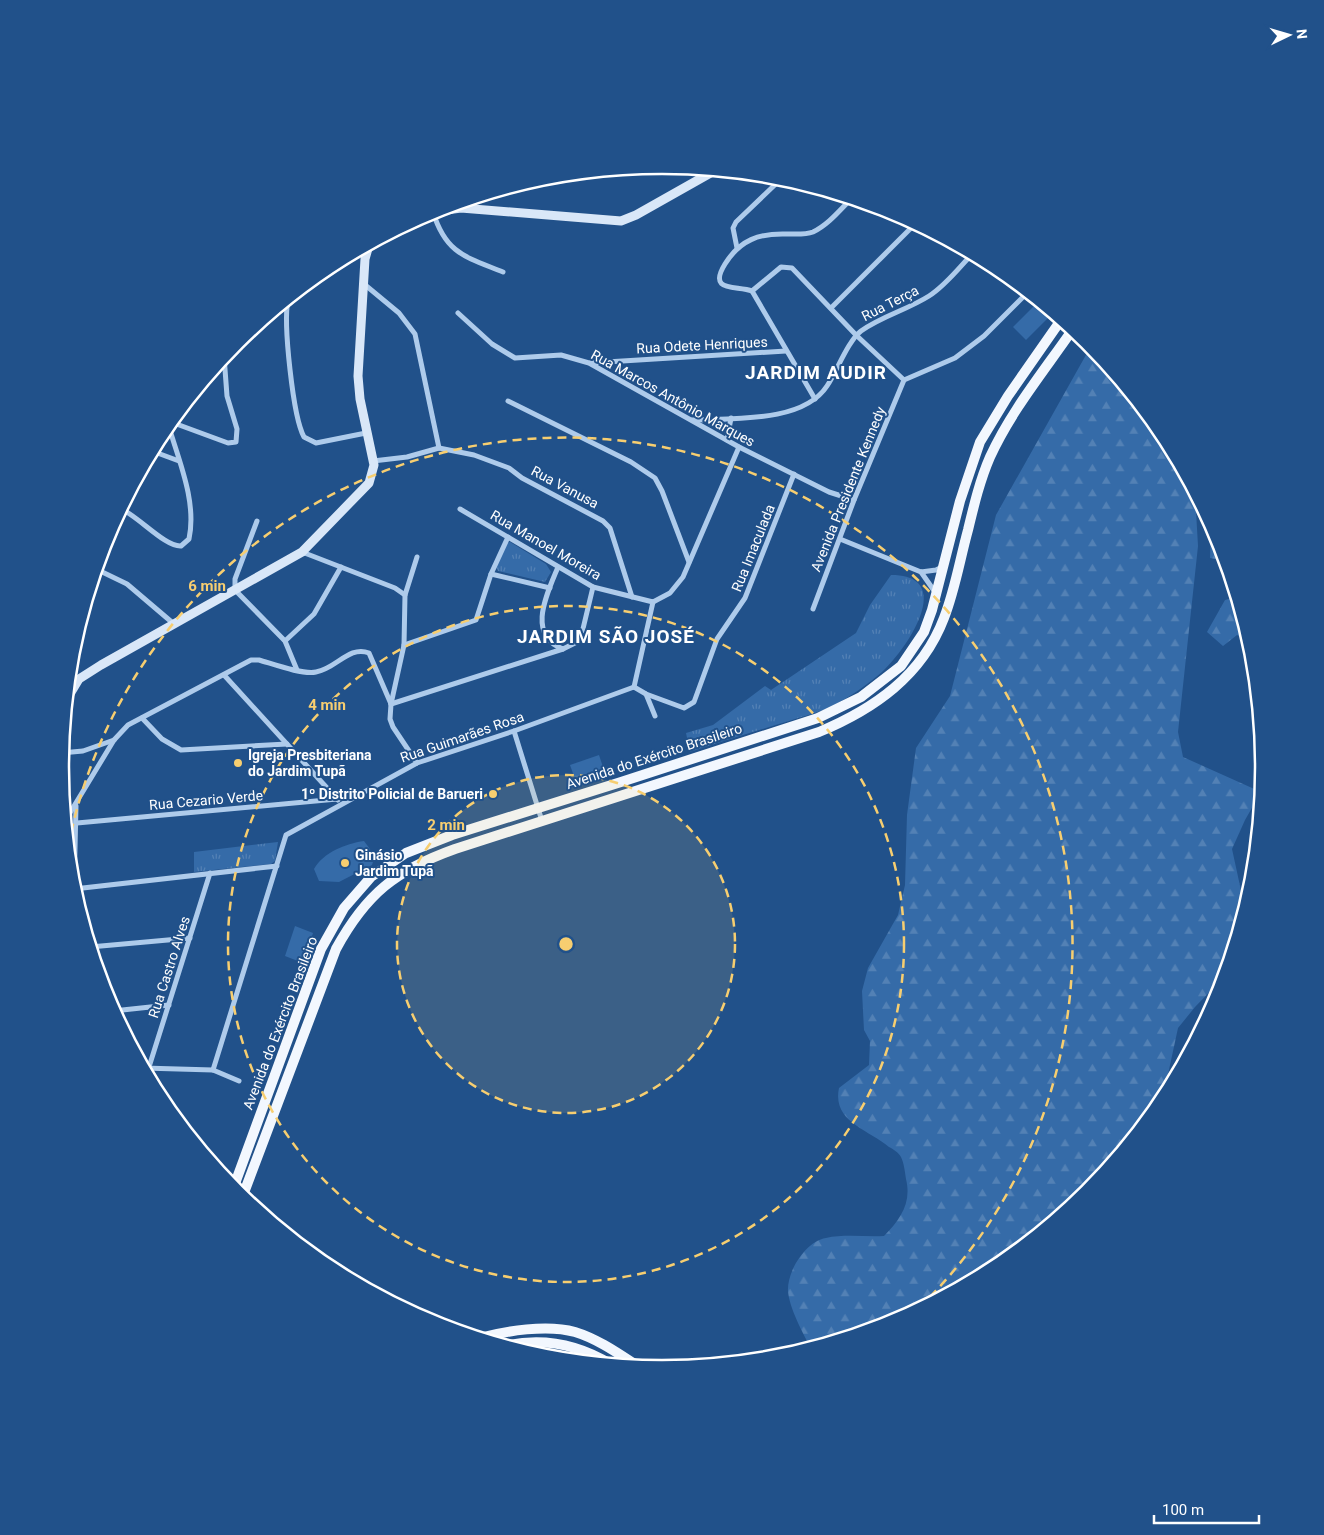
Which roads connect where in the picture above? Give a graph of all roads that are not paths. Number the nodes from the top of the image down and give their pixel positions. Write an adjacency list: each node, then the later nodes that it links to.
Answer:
1 (705, 176): 4 (main road)
2 (774, 185): 7 (street)
3 (846, 204): 7 (street)
4 (471, 206)
5 (435, 219): 12 (street)
6 (910, 229): 17 (street)
7 (737, 248): 14 (street)
8 (367, 253): 11 (main road)
9 (364, 255): 11 (main road)
10 (967, 259): 20 (street, Rua Terça)
11 (365, 260): 13 (main road)
12 (504, 272)
13 (364, 284): 32 (main road); 34 (street)
14 (752, 291): 17 (street); 22 (street)
15 (1023, 297): 25 (street)
16 (287, 308): 32 (street)
17 (831, 308): 20 (street)
18 (458, 313): 23 (street, Rua Marcos Antônio Marques)
19 (1057, 325): 50 (main road, Avenida do Exército Brasileiro)
20 (856, 335): 25 (street); 26 (street, Rua Terça)
21 (1069, 336): 65 (main road, Avenida do Exército Brasileiro)
22 (786, 351): 23 (street, Rua Odete Henriques); 26 (street)
23 (589, 363): 29 (street, Rua Marcos Antônio Marques)
24 (225, 367): 30 (street)
25 (904, 380): 40 (street, Avenida Presidente Kennedy)
26 (815, 399): 28 (street, Rua Terça)
27 (508, 401): 48 (street)
28 (731, 418): 29 (street, Rua Terça); 33 (street)
29 (692, 420): 33 (street, Rua Marcos Antônio Marques)
30 (177, 426)
31 (172, 433): 37 (street)
32 (366, 433): 38 (main road)
33 (727, 440): 35 (street, Rua Marcos Antônio Marques)
34 (439, 448): 38 (street); 60 (street, Rua Vanusa)
35 (739, 448): 39 (street, Rua Marcos Antônio Marques); 48 (street)
36 (159, 454): 37 (street)
37 (179, 461): 42 (street)
38 (373, 462): 46 (main road)
39 (794, 474): 40 (street, Rua Marcos Antônio Marques); 75 (street, Rua Imaculada)
40 (854, 500): 45 (street, Avenida Presidente Kennedy)
41 (460, 509): 44 (street, Rua Manoel Moreira)
42 (127, 513)
43 (257, 521): 57 (street)
44 (508, 537): 49 (street, Rua Manoel Moreira); 54 (street)
45 (840, 539): 53 (street); 62 (street, Avenida Presidente Kennedy)
46 (302, 552): 51 (street); 57 (main road)
47 (417, 557): 59 (street)
48 (689, 562): 61 (street)
49 (558, 567): 55 (street, Rua Manoel Moreira); 56 (street)
50 (942, 567): 53 (street); 58 (main road, Avenida do Exército Brasileiro)
51 (341, 568): 59 (street); 66 (street)
52 (102, 571): 64 (street)
53 (921, 572): 58 (street)
54 (491, 574): 56 (street); 67 (street)
55 (593, 587): 60 (street, Rua Manoel Moreira); 68 (street)
56 (550, 588): 68 (street)
57 (235, 590): 64 (main road); 66 (street)
58 (935, 593): 63 (main road, Avenida do Exército Brasileiro)
59 (405, 595): 67 (street)
60 (632, 597): 61 (street, Rua Manoel Moreira)
61 (653, 602): 74 (street)
62 (813, 609)
63 (932, 610): 65 (main road); 87 (main road, Avenida do Exército Brasileiro)
64 (174, 624): 72 (main road)
65 (941, 626): 89 (main road, Avenida do Exército Brasileiro)
66 (285, 641): 69 (street)
67 (404, 645): 76 (street)
68 (563, 649): 76 (street)
69 (297, 670): 70 (street); 76 (street)
70 (224, 675): 78 (street); 81 (street)
71 (76, 678): 72 (street)
72 (79, 679): 73 (main road)
73 (75, 686)
74 (634, 686): 75 (street, Rua Imaculada); 79 (street, Rua Guimarães Rosa)
75 (646, 694): 77 (street)
76 (391, 704): 83 (street)
77 (655, 716)
78 (142, 718): 80 (street); 81 (street)
79 (514, 731): 83 (street, Rua Guimarães Rosa); 87 (street)
80 (114, 740): 82 (street); 86 (street)
81 (287, 744): 84 (street)
82 (69, 752)
83 (417, 762): 85 (street, Rua Guimarães Rosa)
84 (338, 799): 85 (street); 90 (street, Rua Cezario Verde)
85 (342, 804): 92 (street, Rua Guimarães Rosa)
86 (76, 806): 88 (street); 90 (street)
87 (538, 807): 89 (street); 103 (main road, Avenida do Exército Brasileiro)
88 (71, 813)
89 (542, 820): 104 (main road, Avenida do Exército Brasileiro)
90 (77, 823): 91 (street)
91 (76, 855)
92 (277, 866): 93 (street); 101 (street, Rua Guimarães Rosa)
93 (210, 873): 94 (street); 95 (street, Rua Castro Alves)
94 (81, 889)
95 (190, 938): 96 (street); 97 (street, Rua Castro Alves)
96 (97, 946)
97 (169, 1005): 98 (street); 99 (street, Rua Castro Alves)
98 (121, 1010)
99 (148, 1063)
100 (151, 1068): 101 (street)
101 (213, 1070): 102 (street)
102 (239, 1081)
103 (236, 1180)
104 (245, 1189)
105 (490, 1335): 108 (main road)
106 (521, 1344): 107 (main road)
107 (599, 1357)
108 (626, 1359)

